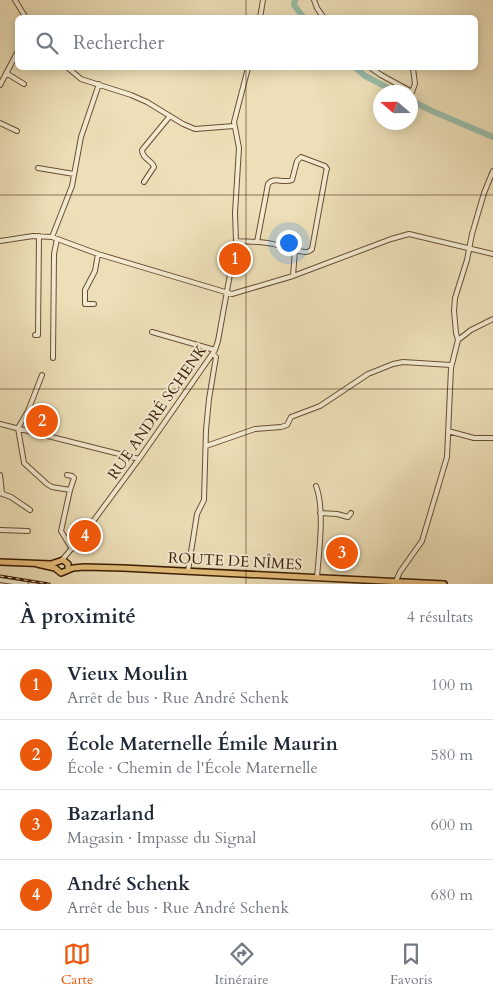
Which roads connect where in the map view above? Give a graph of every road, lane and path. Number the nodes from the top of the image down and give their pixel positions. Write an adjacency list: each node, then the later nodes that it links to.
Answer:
1 (15, 0): 4 (street)
2 (263, 0): 5 (street)
3 (314, 0): 6 (street)
4 (24, 15)
5 (260, 15)
6 (322, 15)
7 (15, 56): 12 (street)
8 (70, 70): 15 (street)
9 (248, 70): 18 (street, RUE ANDRÉ SCHENK)
10 (374, 70): 11 (street)
11 (413, 70)
12 (6, 73): 13 (street); 14 (street)
13 (0, 84)
14 (24, 84)
15 (99, 84): 16 (street); 22 (street)
16 (170, 116): 18 (street); 23 (street)
17 (0, 123): 19 (street)
18 (234, 126): 27 (street, RUE ANDRÉ SCHENK)
19 (17, 130)
20 (38, 168): 22 (street)
21 (493, 171): 29 (street)
22 (74, 174): 25 (street)
23 (144, 182)
24 (39, 236): 25 (street); 26 (street); 38 (street)
25 (55, 238): 31 (street); 41 (street)
26 (0, 241)
27 (236, 241): 28 (street); 34 (street, RUE ANDRÉ SCHENK)
28 (256, 242): 30 (street); 30 (street)
29 (470, 249): 32 (street); 33 (street); 39 (street)
30 (296, 250): 33 (street)
31 (98, 254): 34 (street); 35 (street)
32 (493, 254)
33 (293, 276): 34 (street)
34 (226, 293): 40 (street, RUE ANDRÉ SCHENK)
35 (94, 304)
36 (493, 319): 39 (street)
37 (152, 332): 40 (street)
38 (35, 335)
39 (458, 340): 42 (street)
40 (214, 352): 48 (street); 49 (street, RUE ANDRÉ SCHENK)
41 (53, 358)
42 (451, 364): 46 (street); 48 (street)
43 (42, 375): 45 (street)
44 (0, 424): 45 (street)
45 (18, 428): 49 (street); 53 (street)
46 (448, 431): 47 (street); 68 (street)
47 (493, 438)
48 (206, 446): 65 (street)
49 (139, 459): 60 (street, RUE ANDRÉ SCHENK)
50 (0, 475): 54 (street)
51 (67, 475): 53 (street)
52 (316, 486): 56 (street)
53 (70, 490): 60 (street)
54 (1, 493): 55 (street)
55 (30, 510)
56 (320, 513): 57 (street); 66 (street)
57 (351, 513)
58 (0, 530): 59 (street)
59 (28, 531)
60 (72, 549): 62 (street, RUE ANDRÉ SCHENK)
61 (0, 562): 62 (main road, ROUTE DE NÎMES)
62 (62, 563): 63 (main road, ROUTE DE NÎMES); 64 (main road); 64 (main road, ROUTE DE NÎMES)
63 (84, 568): 64 (main road, ROUTE DE NÎMES); 65 (main road, ROUTE DE NÎMES)
64 (68, 570)
65 (188, 571): 66 (main road, ROUTE DE NÎMES)
66 (317, 577): 68 (main road, ROUTE DE NÎMES)
67 (0, 580): 69 (street)
68 (395, 583): 70 (main road, ROUTE DE NÎMES)
69 (26, 584)
70 (444, 584)

